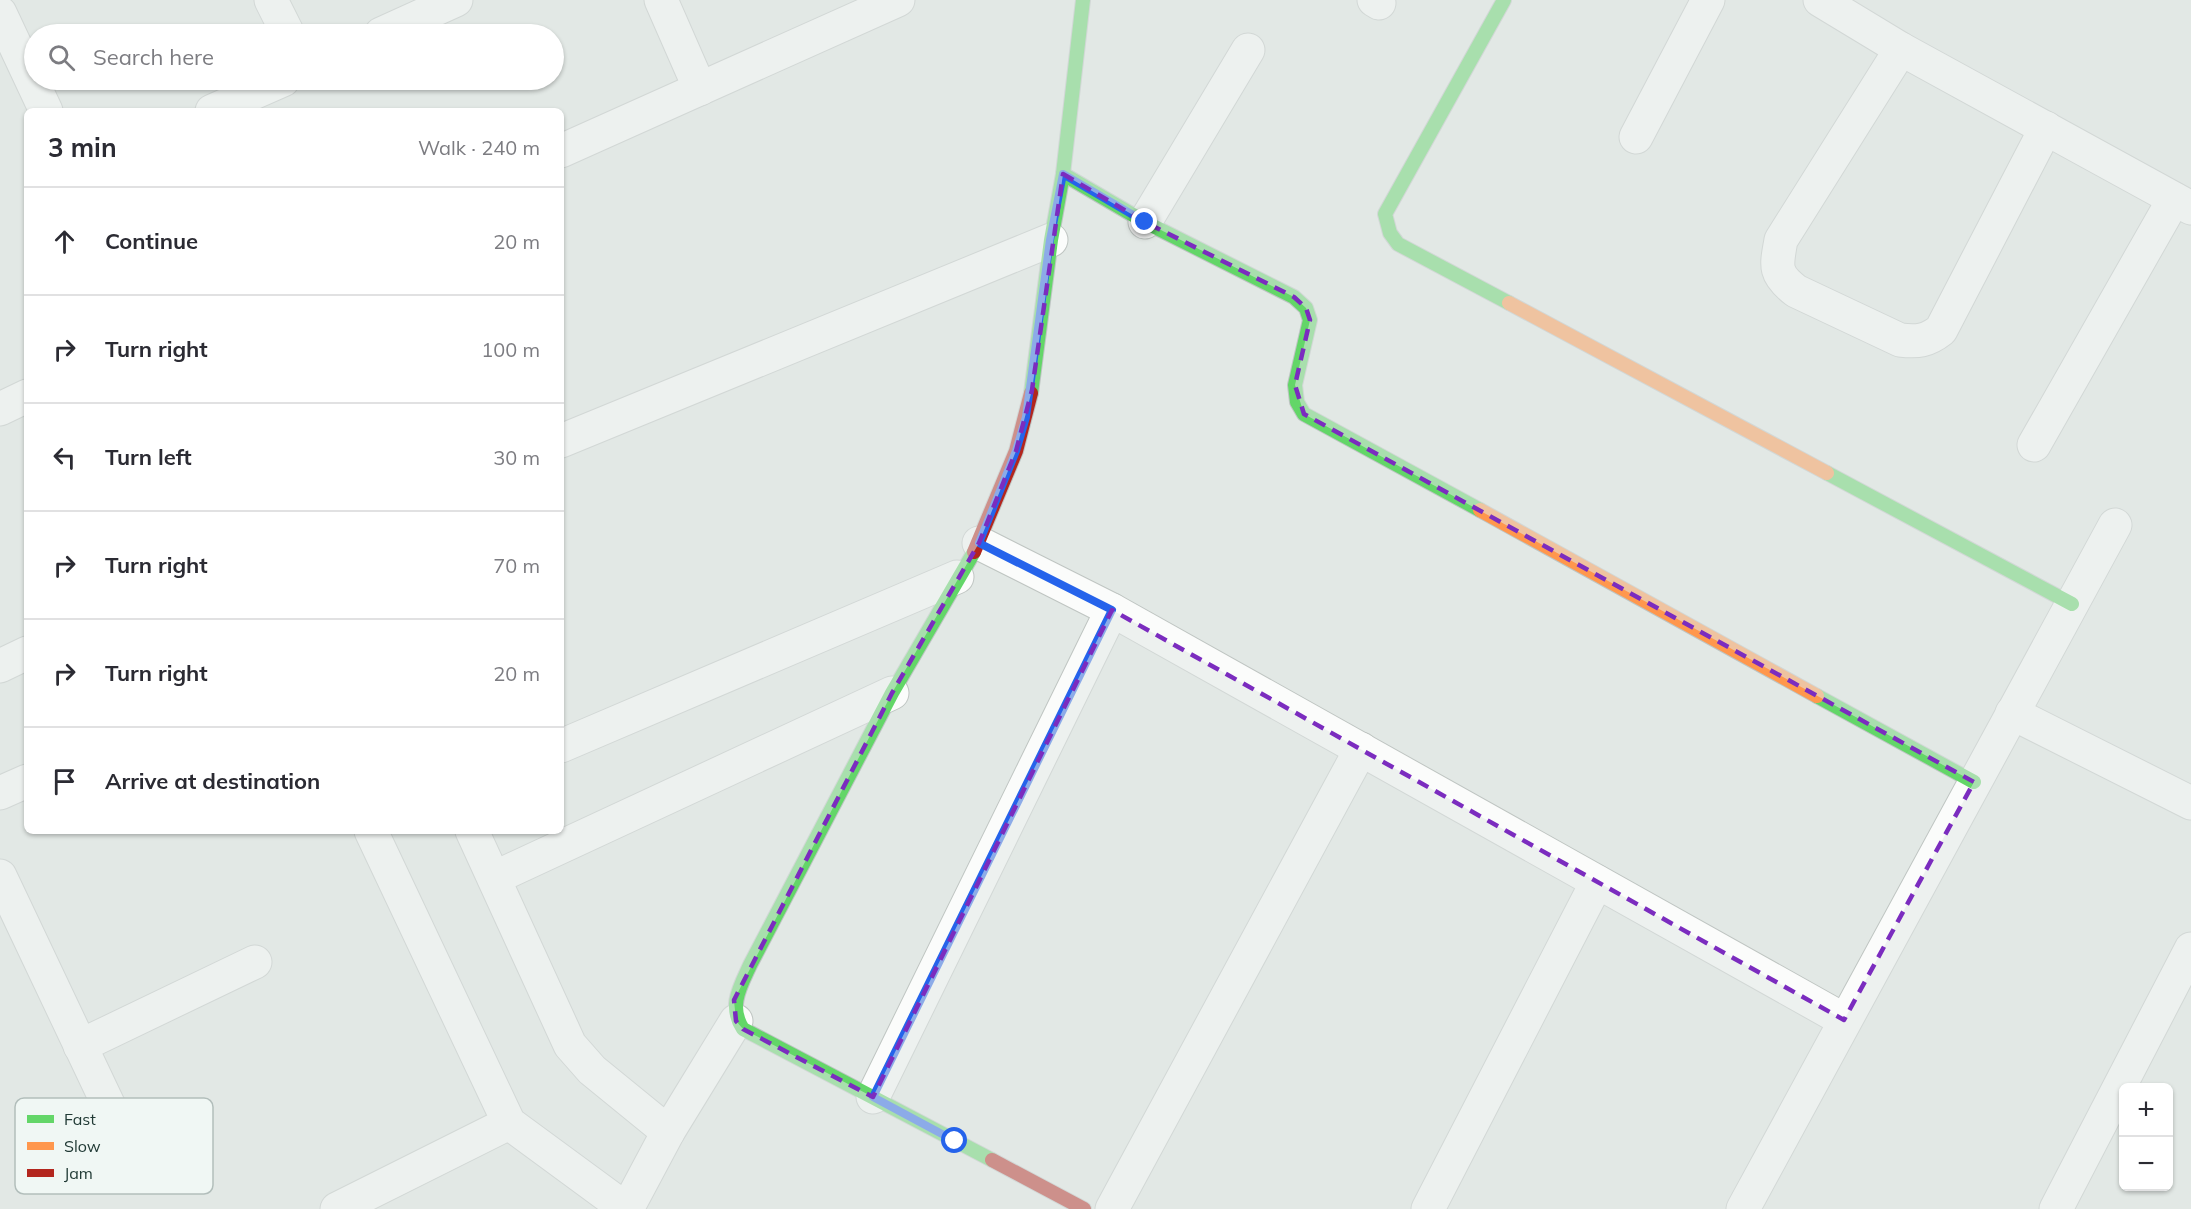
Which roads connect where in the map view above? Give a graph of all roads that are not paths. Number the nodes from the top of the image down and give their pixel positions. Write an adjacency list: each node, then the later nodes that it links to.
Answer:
1 (271, 0): 10 (street)
2 (456, 0): 11 (street)
3 (661, 0): 15 (street)
4 (898, 0): 15 (street)
5 (1083, 0): 23 (street)
6 (1504, 0): 34 (street)
7 (1708, 0): 21 (street)
8 (1820, 0): 12 (street)
9 (0, 13): 14 (street)
10 (283, 24)
11 (403, 24)
12 (1901, 49): 20 (street); 20 (street)
13 (1248, 50): 25 (street)
14 (24, 64)
15 (700, 89): 22 (street)
16 (36, 90): 18 (street)
17 (260, 90): 19 (street)
18 (45, 108)
19 (219, 108)
20 (2046, 128): 24 (street)
21 (1636, 137)
22 (564, 150)
23 (1063, 174): 25 (street); 26 (street)
24 (2183, 203): 30 (street)
25 (1145, 222): 43 (street)
26 (1050, 240): 29 (street); 32 (street)
27 (24, 397): 28 (street)
28 (0, 409)
29 (564, 440)
30 (2034, 445)
31 (2115, 525): 34 (street)
32 (979, 543): 33 (street); 35 (street)
33 (957, 577): 38 (street); 40 (street)
34 (2072, 604): 39 (street)
35 (1112, 610): 41 (street); 56 (street)
36 (24, 654): 37 (street)
37 (0, 666)
38 (892, 693): 49 (street); 53 (street)
39 (2012, 713): 43 (street); 45 (street)
40 (564, 745)
41 (1361, 749): 50 (street); 63 (street)
42 (24, 782): 44 (street)
43 (1974, 782): 54 (street)
44 (0, 793)
45 (2191, 803)
46 (372, 834): 58 (street)
47 (473, 834): 49 (street)
48 (0, 876): 55 (street)
49 (494, 878): 59 (street)
50 (1597, 882): 54 (street); 64 (street)
51 (2191, 949): 66 (street)
52 (255, 962): 55 (street)
53 (736, 1020): 56 (street); 59 (street)
54 (1844, 1020): 65 (street)
55 (81, 1046): 57 (street)
56 (873, 1097): 62 (street)
57 (105, 1098)
58 (509, 1123): 60 (street); 61 (street)
59 (668, 1132): 61 (street)
60 (349, 1206)
61 (626, 1209)
62 (1084, 1209)
63 (1112, 1209)
64 (1428, 1209)
65 (1743, 1209)
66 (2056, 1209)

